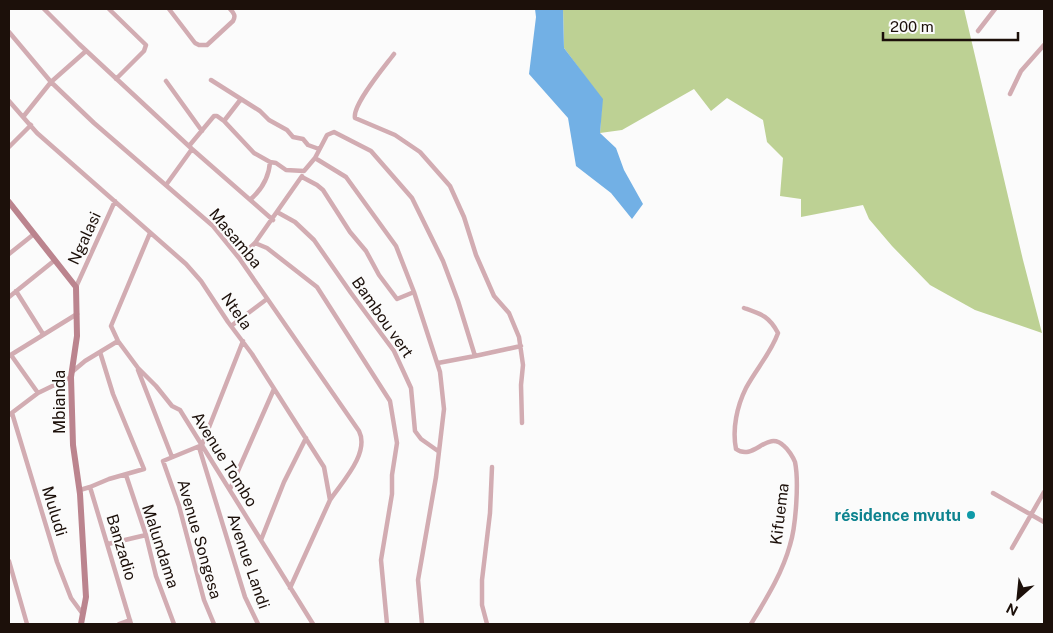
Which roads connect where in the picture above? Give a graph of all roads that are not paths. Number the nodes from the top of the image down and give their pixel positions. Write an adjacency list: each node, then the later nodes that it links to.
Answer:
1 (44, 9): 9 (street)
2 (109, 9): 11 (street)
3 (169, 9): 4 (street)
4 (230, 9)
5 (996, 9): 6 (street)
6 (978, 31)
7 (9, 32): 14 (street, Masamba)
8 (1044, 45): 15 (street)
9 (86, 51): 11 (street); 14 (street)
10 (394, 54): 52 (street)
11 (116, 78): 23 (street)
12 (211, 80): 16 (street)
13 (166, 81): 21 (street)
14 (51, 82): 18 (street); 29 (street, Masamba)
15 (1010, 94)
16 (241, 99): 19 (street); 24 (street)
17 (9, 101): 18 (street, Ntela)
18 (23, 117): 20 (street, Ntela)
19 (224, 121): 21 (street); 26 (street)
20 (30, 125): 22 (street); 31 (street, Ntela)
21 (202, 131): 23 (street)
22 (9, 147)
23 (191, 148): 29 (street); 30 (street)
24 (319, 149): 25 (street); 55 (street)
25 (315, 158): 27 (street); 43 (street)
26 (270, 162): 27 (street); 30 (street)
27 (304, 171): 28 (street)
28 (302, 177): 33 (street); 43 (street)
29 (166, 185): 39 (street, Masamba)
30 (251, 199): 34 (street)
31 (115, 201): 35 (street, Ntela); 41 (street, Ngalasi)
32 (9, 202): 36 (street)
33 (277, 212): 34 (street); 65 (street, Bambou vert)
34 (273, 220): 37 (street)
35 (150, 233): 48 (street, Ntela); 50 (street, Avenue Tombo)
36 (34, 234): 38 (street); 40 (street)
37 (255, 243): 39 (street); 92 (street)
38 (9, 254)
39 (239, 258): 45 (street, Masamba)
40 (55, 260): 41 (street); 42 (street)
41 (76, 286): 47 (street, Mbianda)
42 (16, 291): 44 (street); 49 (street)
43 (414, 292): 56 (street)
44 (9, 297)
45 (267, 299): 48 (street); 74 (street, Masamba)
46 (744, 308): 95 (street, Kifuema)
47 (77, 314): 49 (street); 58 (street, Mbianda)
48 (231, 326): 51 (street, Ntela)
49 (43, 334): 54 (street)
50 (118, 340): 53 (street); 57 (street, Avenue Tombo)
51 (243, 341): 59 (street, Ntela); 64 (street)
52 (521, 346): 55 (street); 62 (street)
53 (100, 352): 58 (street); 68 (street)
54 (10, 355): 60 (street)
55 (475, 356): 56 (street)
56 (438, 363): 65 (street)
57 (138, 368): 64 (street, Avenue Tombo); 66 (street)
58 (71, 375): 60 (street); 71 (street, Mbianda)
59 (274, 389): 63 (street, Ntela); 70 (street)
60 (38, 393): 61 (street)
61 (10, 414): 83 (street, Muludi)
62 (522, 423)
63 (306, 438): 74 (street, Ntela); 78 (street)
64 (201, 446): 66 (street); 70 (street, Avenue Tombo); 90 (street, Avenue Landi)
65 (438, 451): 93 (street)
66 (172, 457): 89 (street, Avenue Songesa)
67 (492, 467): 94 (street)
68 (126, 475): 69 (street); 77 (street, Malundama)
69 (90, 487): 71 (street); 79 (street, Banzadio)
70 (230, 489): 78 (street, Avenue Tombo)
71 (80, 490): 83 (street, Mbianda)
72 (1044, 492): 75 (street)
73 (993, 493): 75 (street)
74 (330, 500): 82 (street)
75 (1031, 514): 76 (street); 80 (street)
76 (1044, 522)
77 (146, 535): 79 (street); 88 (street, Malundama)
78 (261, 540): 82 (street, Avenue Tombo)
79 (108, 544): 84 (street, Banzadio)
80 (1012, 548)
81 (9, 561): 85 (street)
82 (290, 588): 91 (street, Avenue Tombo)
83 (82, 613): 86 (street, Mbianda)
84 (130, 622): 87 (street)
85 (27, 624)
86 (81, 624)
87 (119, 624)
88 (174, 624)
89 (214, 624)
90 (258, 624)
91 (312, 624)
92 (387, 624)
93 (422, 624)
94 (487, 624)
95 (751, 624)

